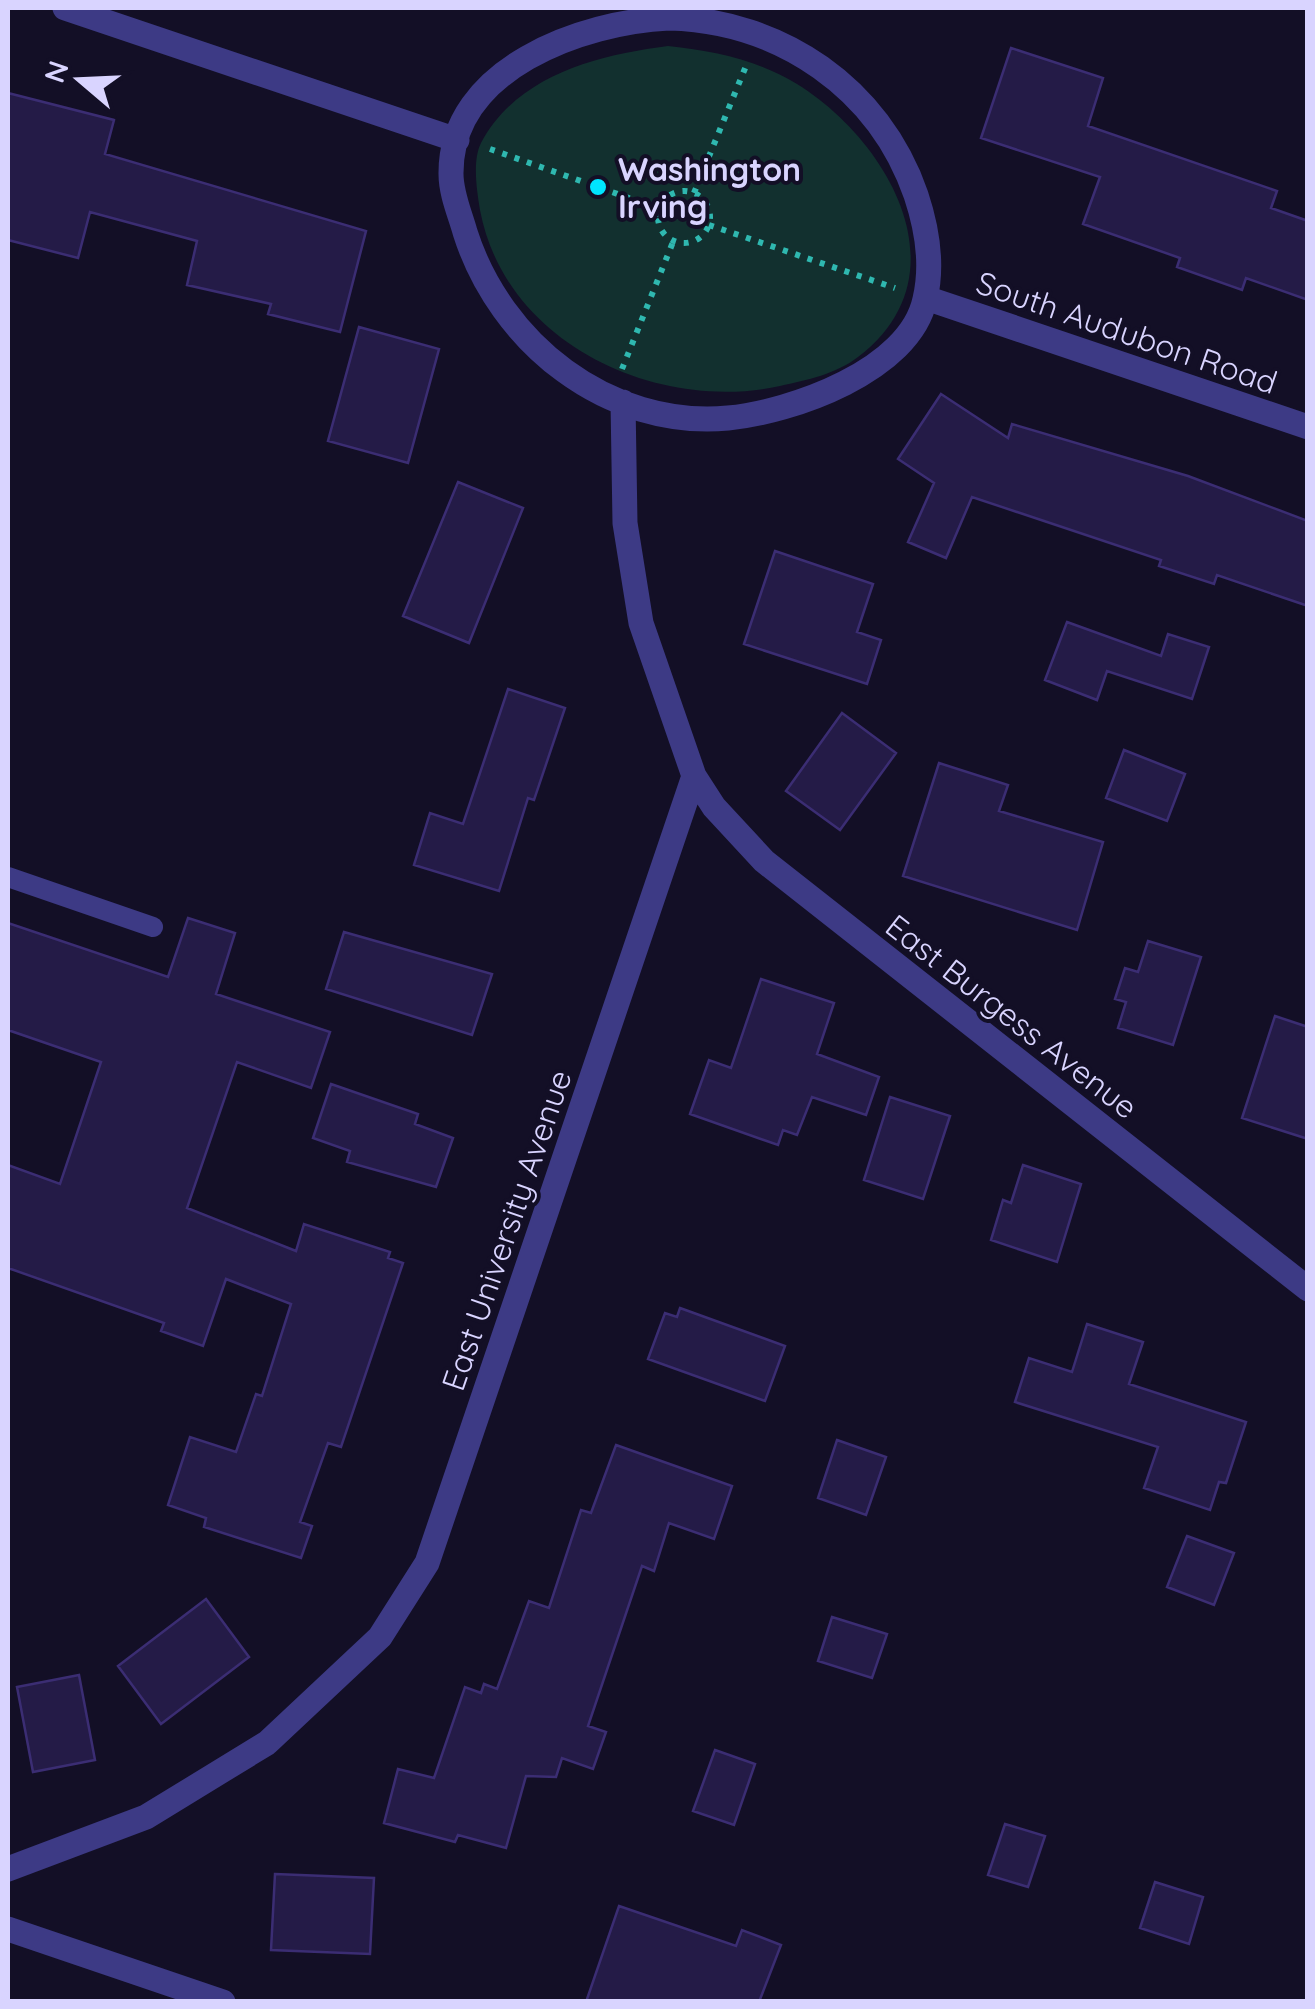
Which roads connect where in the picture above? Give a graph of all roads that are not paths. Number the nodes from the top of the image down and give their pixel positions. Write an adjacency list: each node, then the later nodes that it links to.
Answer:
1 (64, 8): 3 (street)
2 (753, 18): 3 (street); 4 (street)
3 (468, 143): 5 (street)
4 (916, 295): 5 (street); 6 (street, South Audubon Road)
5 (623, 402): 7 (street)
6 (1308, 427)
7 (694, 776): 10 (street, East Burgess Avenue); 11 (street, East University Avenue)
8 (8, 877): 9 (lane)
9 (153, 927)
10 (1308, 1289)
11 (8, 1870)
12 (8, 1929): 13 (street)
13 (223, 2002)

